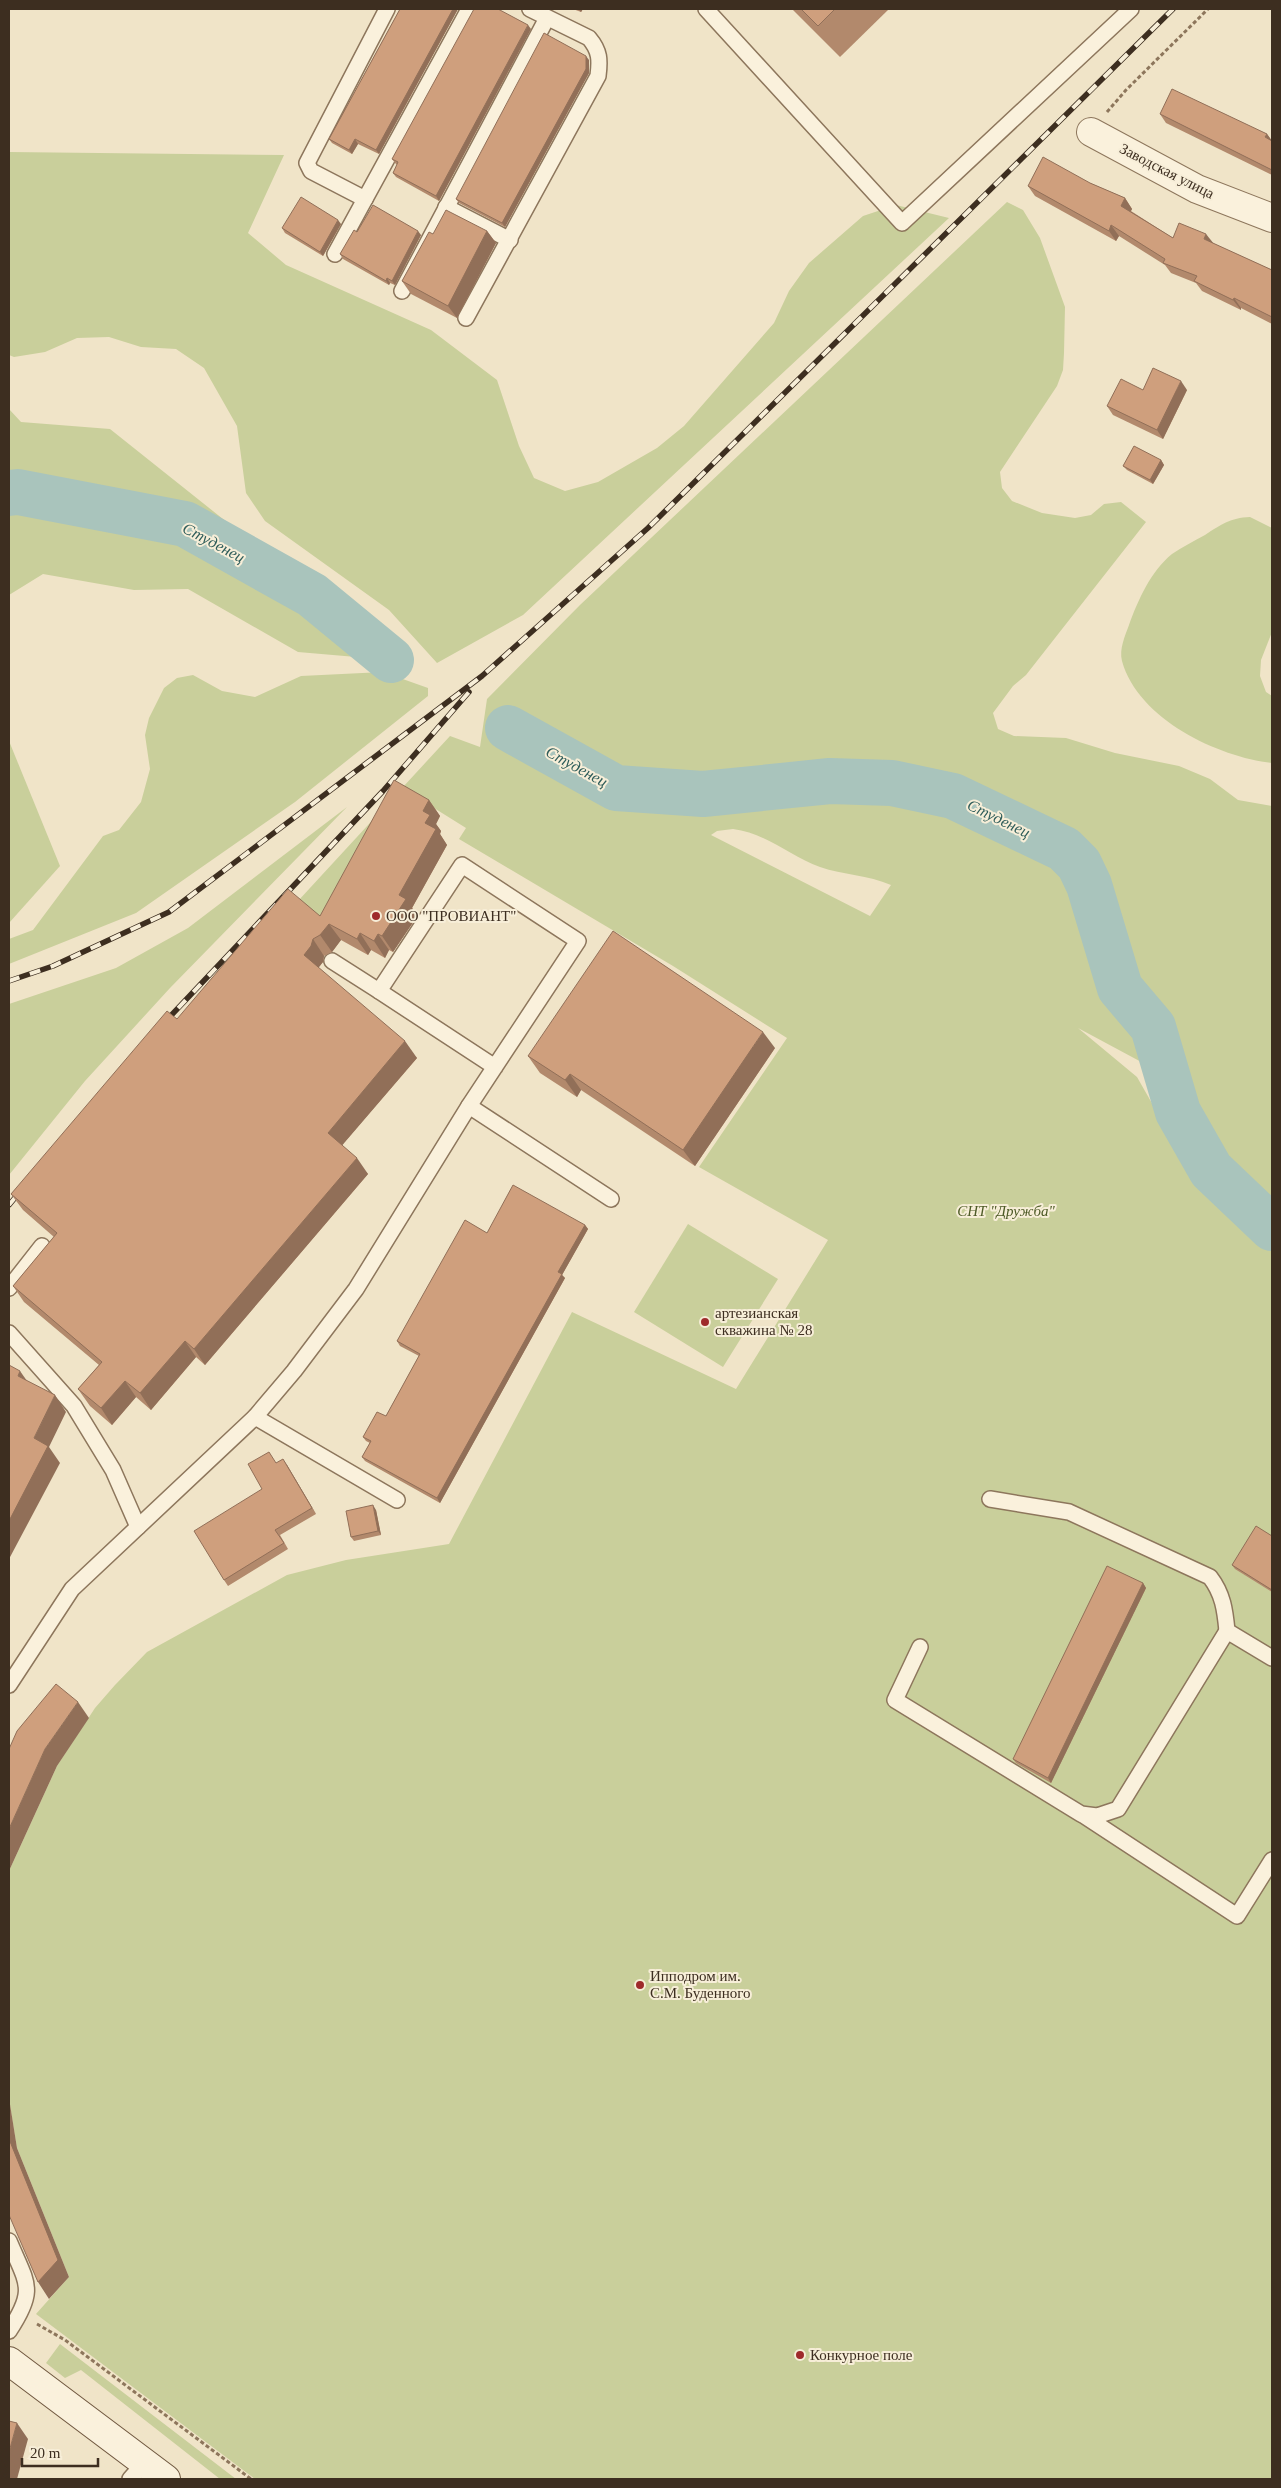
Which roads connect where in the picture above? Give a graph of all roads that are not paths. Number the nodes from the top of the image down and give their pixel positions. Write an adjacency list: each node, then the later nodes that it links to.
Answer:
1 (388, 9): 8 (lane)
2 (469, 9): 8 (lane)
3 (530, 9): 6 (lane)
4 (706, 9): 5 (lane)
5 (1131, 9)
6 (546, 18): 9 (lane); 11 (lane)
7 (1091, 132): 10 (street, Заводская улица)
8 (365, 199): 12 (lane)
9 (446, 207): 11 (lane); 13 (lane)
10 (1272, 218)
11 (510, 240): 14 (lane)
12 (335, 254)
13 (402, 291)
14 (466, 318)
15 (332, 961): 16 (lane)
16 (379, 991): 17 (lane); 17 (lane)
17 (495, 1067): 18 (lane)
18 (469, 1106): 19 (lane); 23 (lane)
19 (611, 1200)
20 (42, 1246): 21 (lane)
21 (9, 1288)
22 (9, 1333): 26 (lane)
23 (255, 1417): 25 (lane); 26 (lane)
24 (990, 1499): 27 (lane)
25 (397, 1500)
26 (138, 1527): 30 (lane)
27 (1227, 1631): 29 (lane); 31 (lane)
28 (920, 1647): 31 (lane)
29 (1272, 1658)
30 (9, 1685)
31 (1081, 1814): 32 (lane)
32 (1272, 1860)
33 (9, 2241): 34 (lane)
34 (9, 2331)
35 (9, 2361): 36 (street)
36 (138, 2470): 37 (street)
37 (166, 2479)

